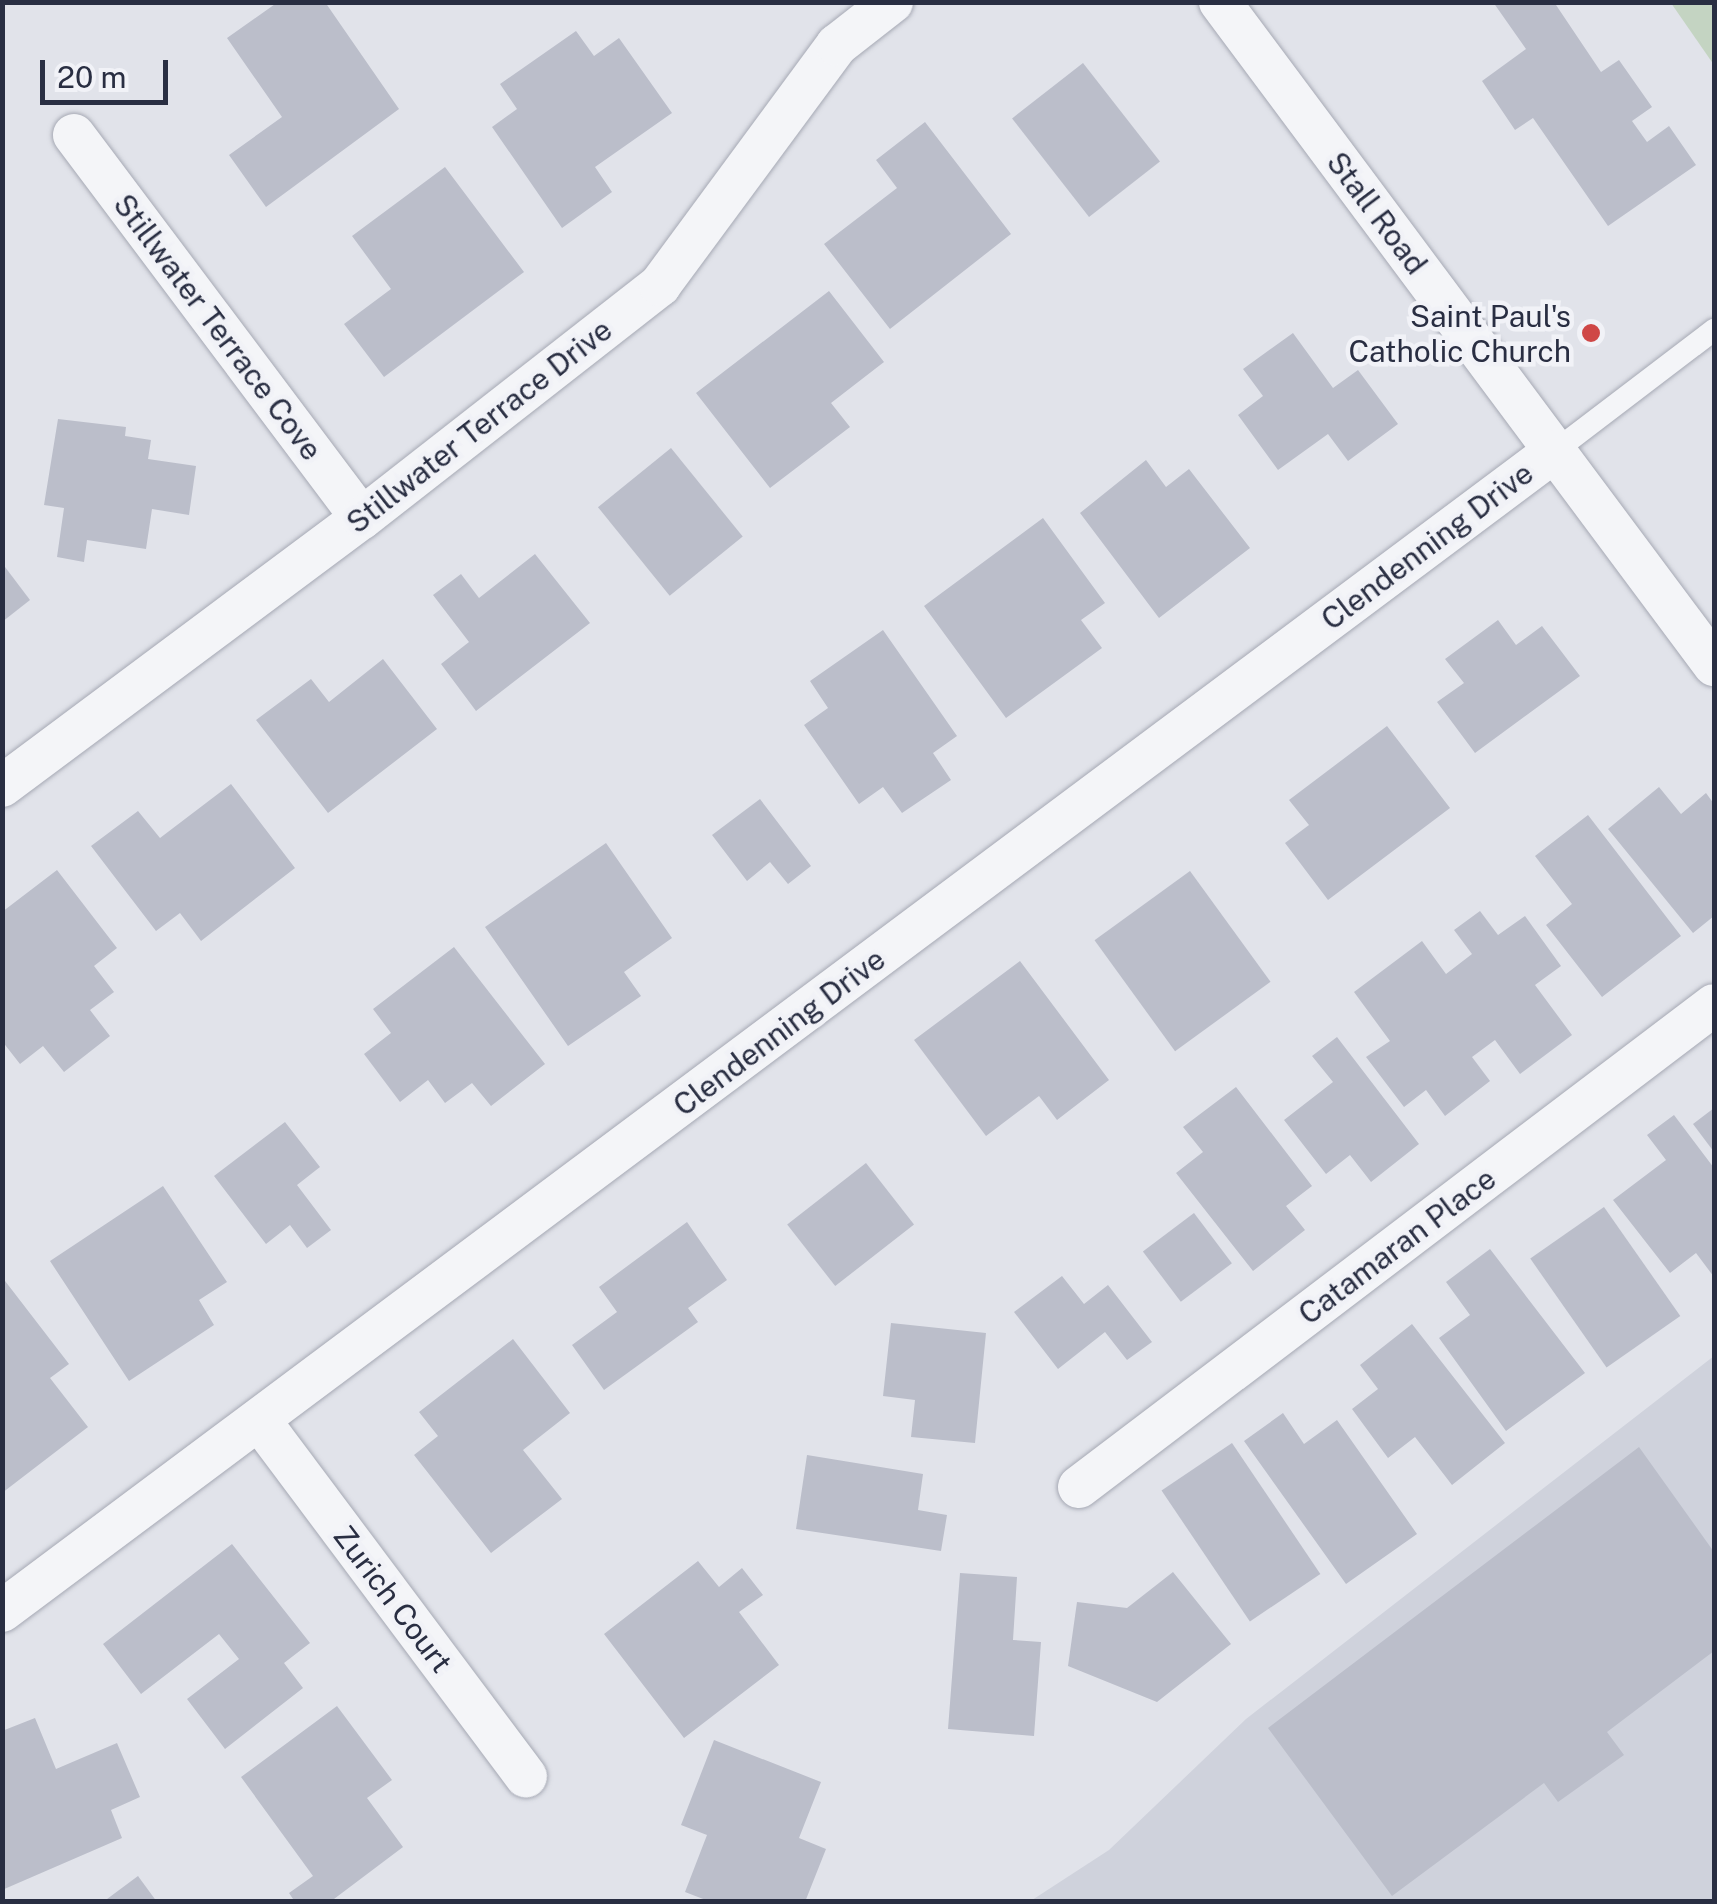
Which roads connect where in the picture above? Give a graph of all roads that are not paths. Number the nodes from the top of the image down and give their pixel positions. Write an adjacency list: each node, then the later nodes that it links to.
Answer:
1 (892, 2): 6 (street, Stillwater Terrace Drive)
2 (1220, 2): 5 (street, Stall Road)
3 (74, 135): 6 (street, Stillwater Terrace Cove)
4 (1714, 330): 5 (lane)
5 (1555, 451): 7 (street, Stall Road); 10 (street, Clendenning Drive)
6 (362, 518): 8 (street, Stillwater Terrace Drive)
7 (1714, 664)
8 (2, 786)
9 (1714, 1005): 11 (street, Catamaran Place)
10 (260, 1420): 12 (street, Clendenning Drive); 13 (street, Zurich Court)
11 (1079, 1487)
12 (2, 1611)
13 (526, 1777)

